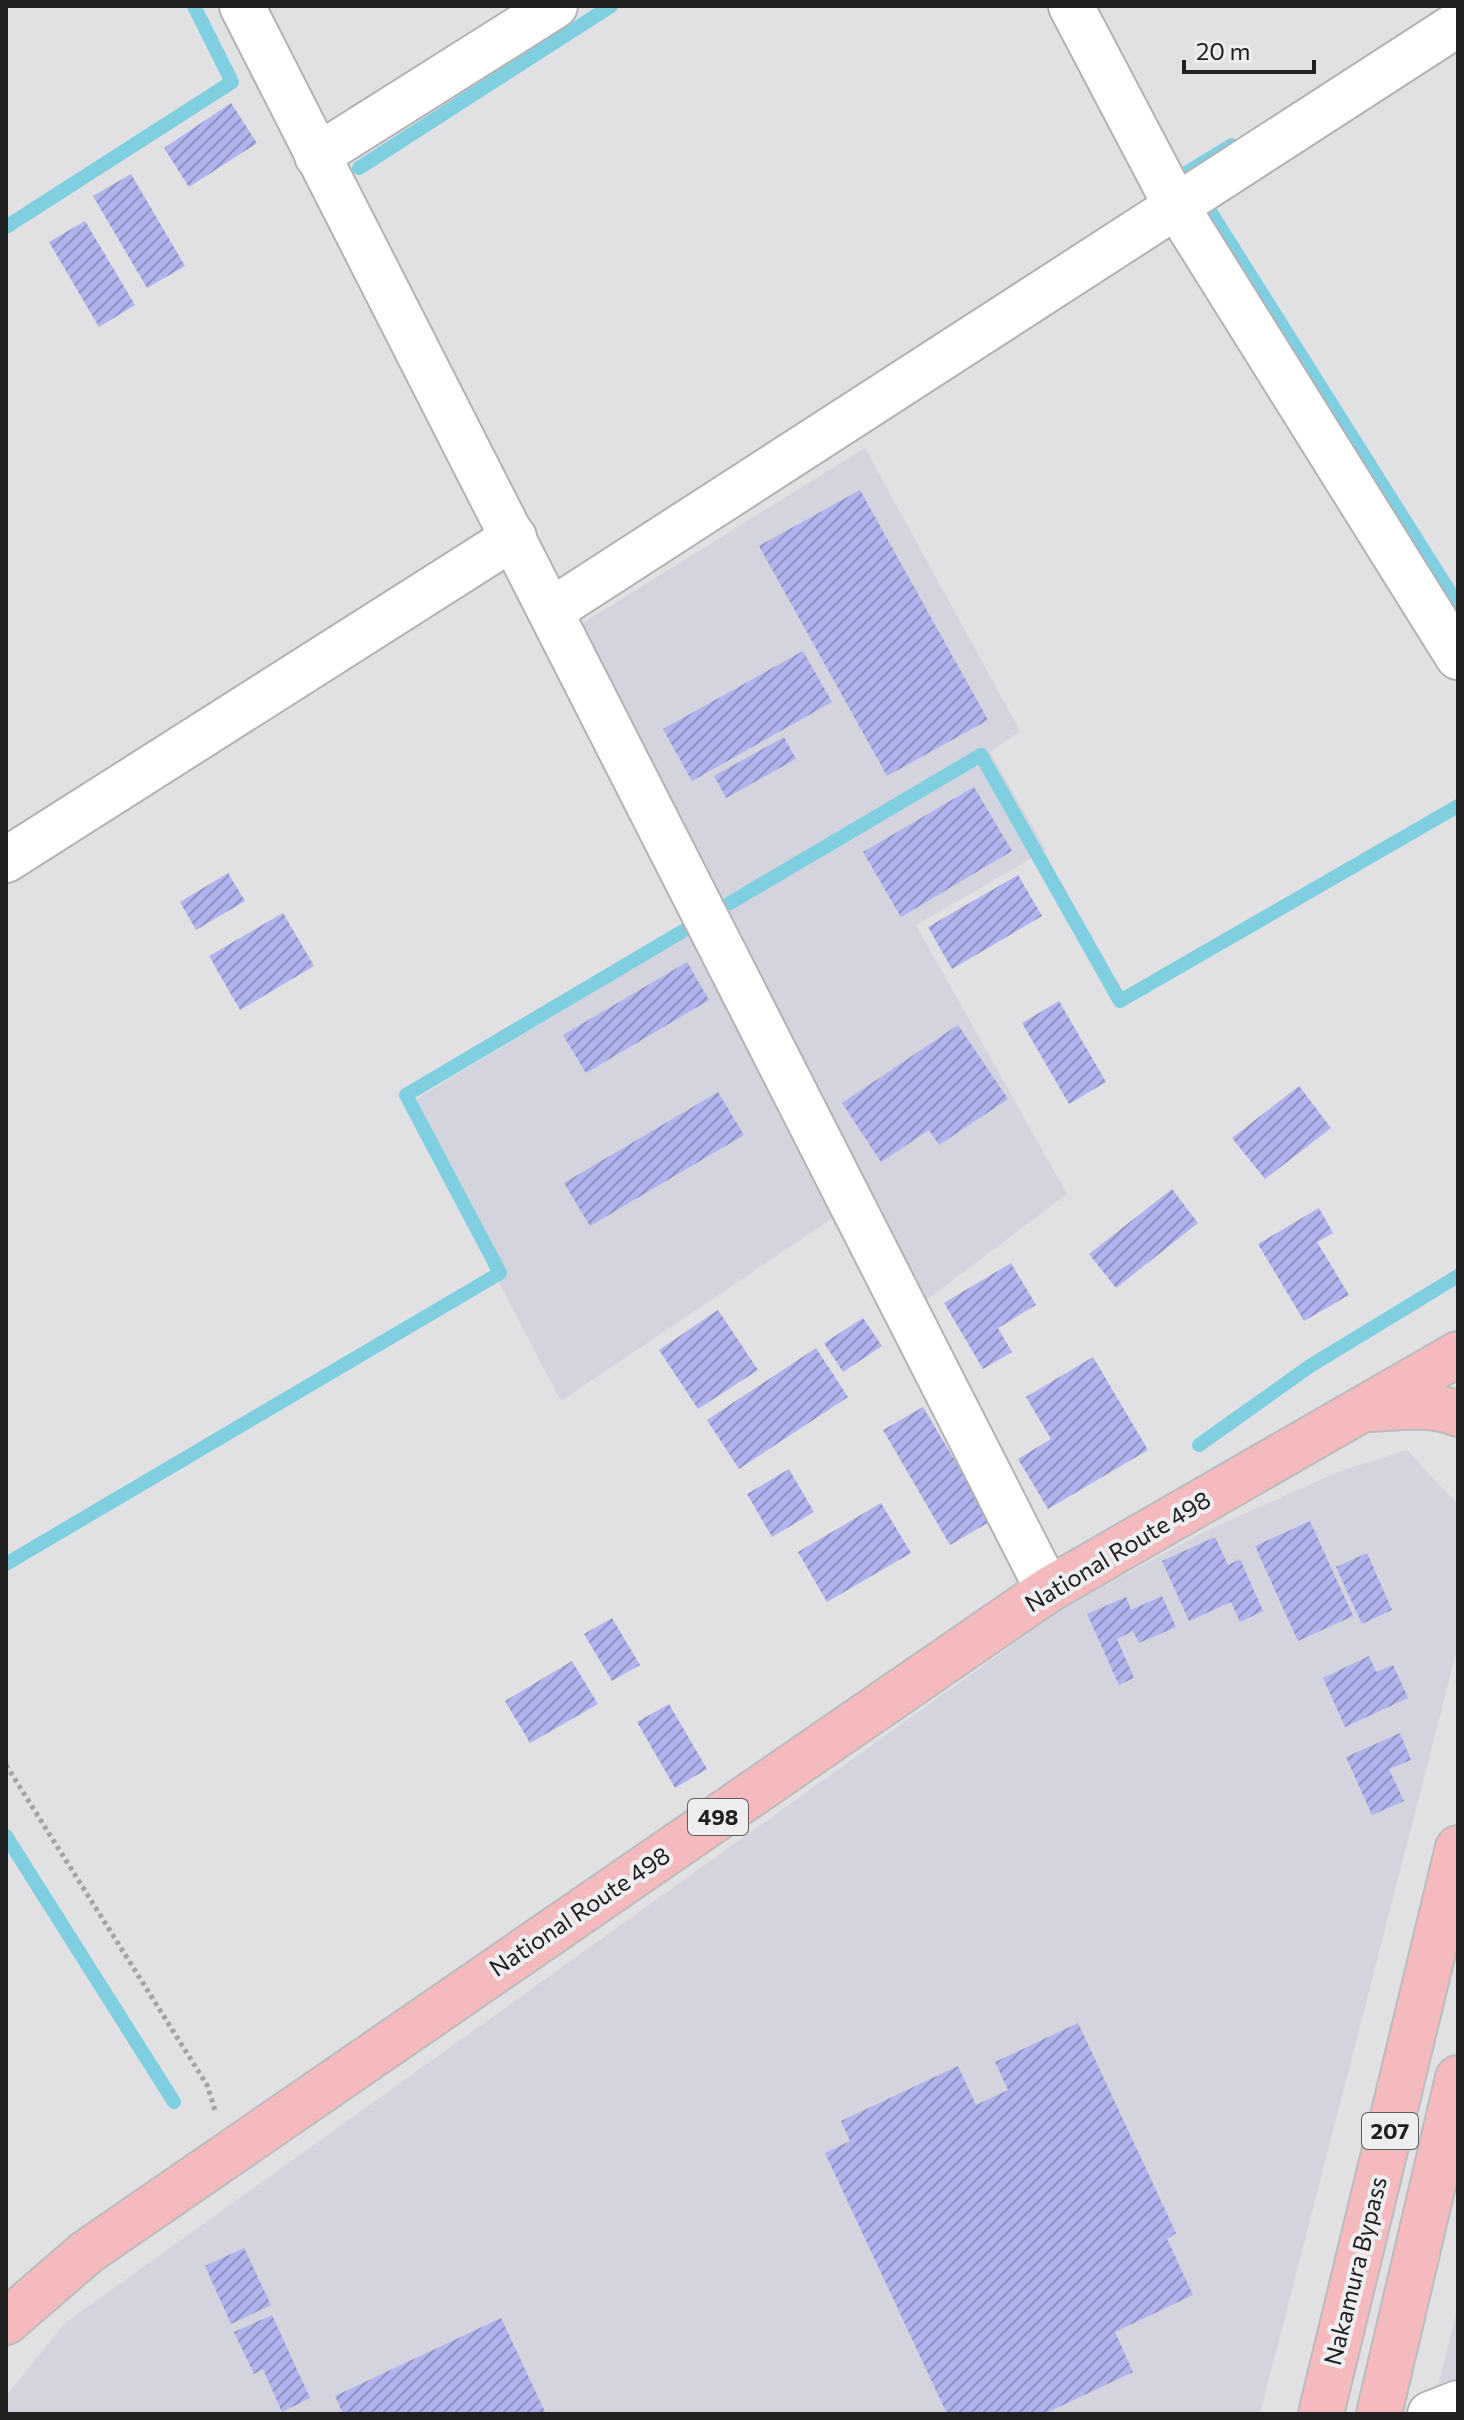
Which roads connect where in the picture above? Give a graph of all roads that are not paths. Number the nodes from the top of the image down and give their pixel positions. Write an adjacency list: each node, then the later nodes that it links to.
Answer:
1 (242, 6): 5 (street)
2 (555, 6): 5 (street)
3 (1071, 6): 6 (street)
4 (1458, 24): 6 (street)
5 (317, 156): 7 (street)
6 (1190, 195): 8 (street); 9 (street)
7 (514, 537): 8 (street); 10 (street)
8 (552, 610): 14 (street)
9 (1458, 657)
10 (6, 860)
11 (1458, 1354): 12 (highway, National Route 498 / 498)
12 (1362, 1409): 13 (highway); 14 (highway, National Route 498 / 498)
13 (1458, 1414)
14 (1048, 1590): 17 (highway, National Route 498 / 498)
15 (1458, 1848): 19 (highway, Nakamura Bypass / 207)
16 (1458, 2078): 20 (highway, 207)
17 (6, 2322)
18 (1458, 2403): 21 (street)
19 (1321, 2414)
20 (1379, 2414)
21 (1430, 2414)

